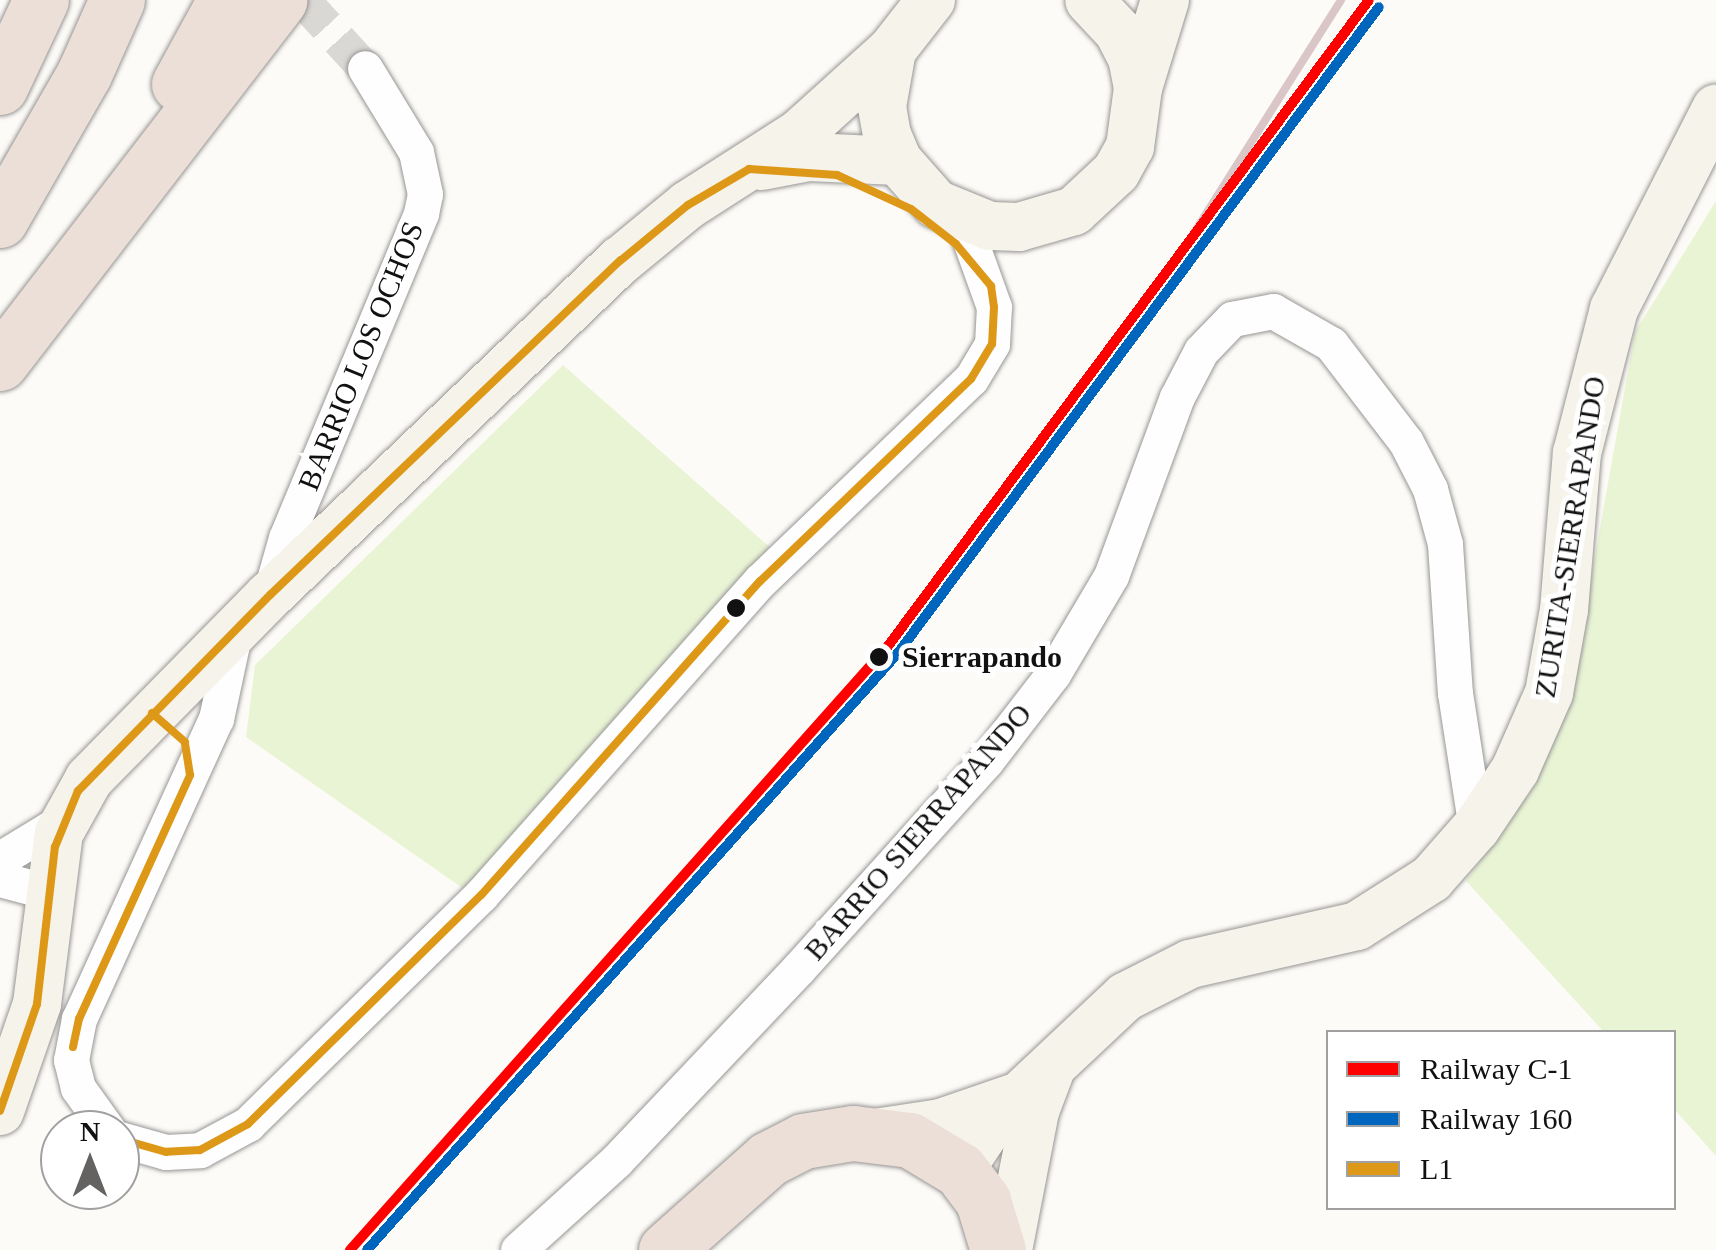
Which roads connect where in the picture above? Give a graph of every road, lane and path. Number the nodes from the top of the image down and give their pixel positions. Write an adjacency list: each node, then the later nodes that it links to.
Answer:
1 (41, 0): 10 (highway)
2 (118, 0): 16 (highway)
3 (225, 0): 17 (highway)
4 (280, 0): 18 (highway)
5 (930, 0): 8 (street)
6 (1090, 0): 11 (street)
7 (1164, 0): 11 (street)
8 (892, 50): 13 (street); 14 (street)
9 (365, 68): 19 (street, BARRIO LOS OCHOS)
10 (0, 87)
11 (1138, 88): 15 (street)
12 (1716, 109): 24 (street, ZURITA-SIERRAPANDO)
13 (898, 161): 14 (street); 15 (street)
14 (749, 169): 19 (street, BARRIO LOS OCHOS)
15 (962, 218): 32 (street)
16 (0, 220)
17 (0, 347)
18 (0, 363)
19 (270, 595): 20 (street, BARRIO LOS OCHOS)
20 (236, 629): 21 (street, BARRIO LOS OCHOS); 22 (street)
21 (152, 713): 22 (street); 23 (street, BARRIO LOS OCHOS)
22 (190, 775): 29 (street)
23 (64, 820): 25 (street, BARRIO LOS OCHOS); 27 (street, BARRIO LOS OCHOS)
24 (1476, 828): 28 (street, ZURITA-SIERRAPANDO); 34 (street, BARRIO SIERRAPANDO)
25 (0, 858)
26 (0, 879): 27 (street)
27 (48, 909): 30 (street, BARRIO LOS OCHOS)
28 (1041, 1089): 31 (street, ZURITA-SIERRAPANDO); 33 (street, ZURITA-SIERRAPANDO); 37 (street)
29 (94, 1110)
30 (0, 1111)
31 (868, 1133): 33 (highway); 35 (highway)
32 (140, 1145)
33 (962, 1173): 36 (highway)
34 (518, 1250)
35 (666, 1250)
36 (998, 1250)
37 (1008, 1250)

